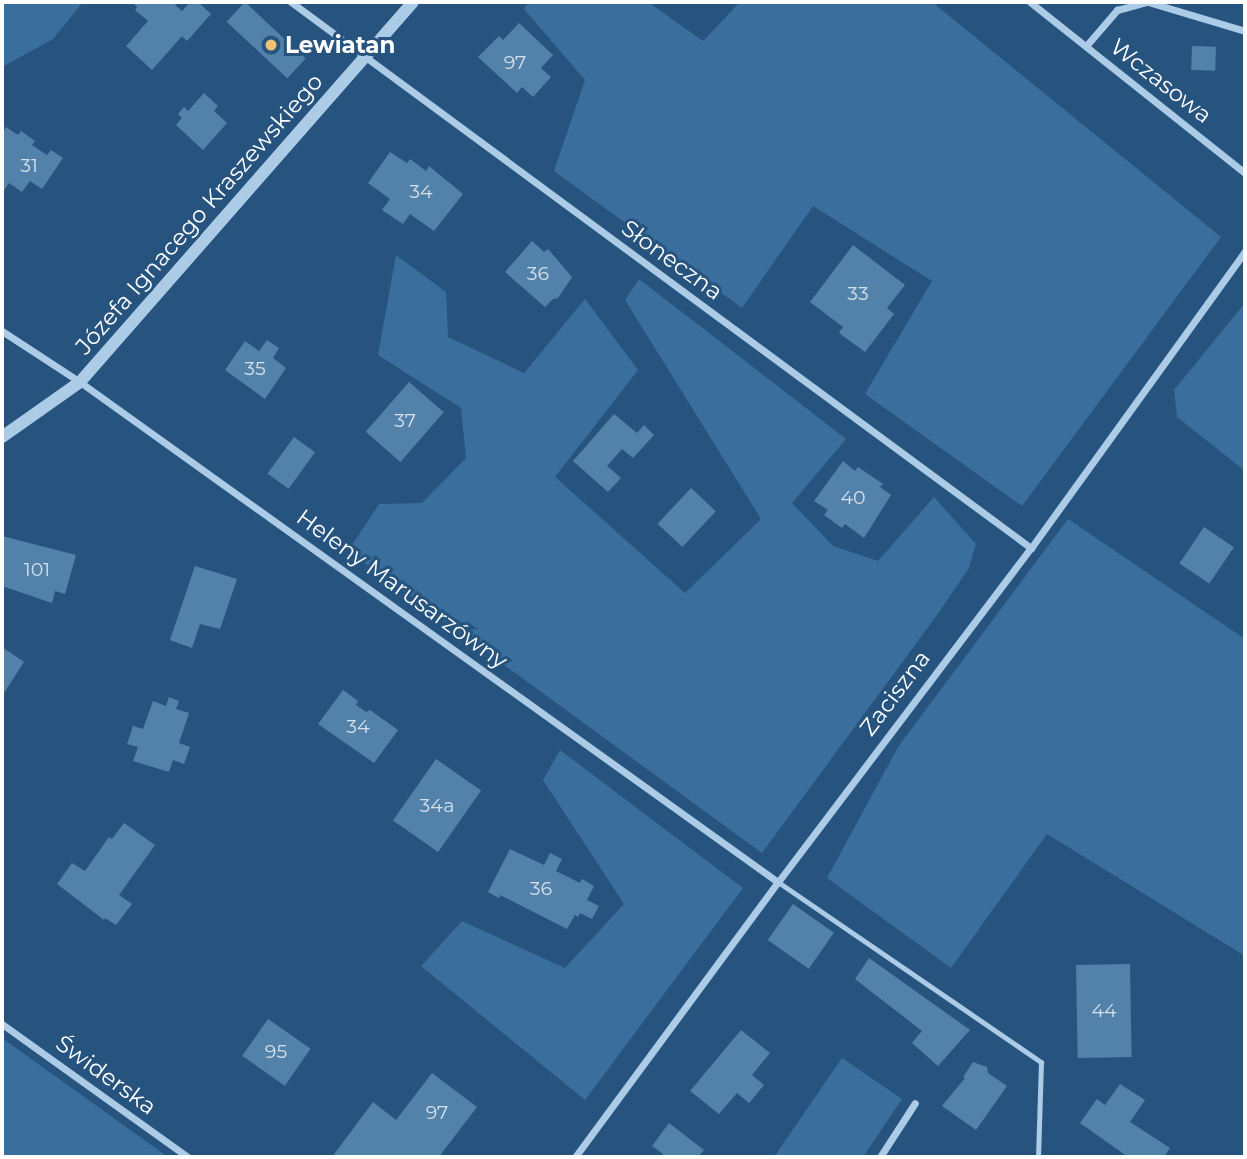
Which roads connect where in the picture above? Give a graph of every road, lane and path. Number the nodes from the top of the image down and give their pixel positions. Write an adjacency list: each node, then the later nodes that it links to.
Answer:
1 (290, 2): 7 (street, Słoneczna)
2 (412, 2): 7 (street, Józefa Ignacego Kraszewskiego)
3 (1030, 2): 6 (street, Wczasowa)
4 (1148, 2): 5 (street); 6 (street, Wczasowa)
5 (1245, 31)
6 (1086, 46): 8 (street, Wczasowa)
7 (365, 57): 11 (street, Józefa Ignacego Kraszewskiego); 13 (street, Słoneczna)
8 (1245, 173)
9 (1245, 251): 13 (street, Zaciszna)
10 (2, 331): 11 (street, Heleny Marusarzówny)
11 (80, 382): 12 (street, Józefa Ignacego Kraszewskiego); 14 (street, Heleny Marusarzówny)
12 (2, 437)
13 (1031, 548): 14 (street, Zaciszna)
14 (778, 882): 18 (street, Zaciszna); 20 (lane)
15 (2, 1024): 17 (street, Świderska)
16 (915, 1103): 19 (street)
17 (188, 1157)
18 (575, 1157)
19 (880, 1157)
20 (1038, 1157)

